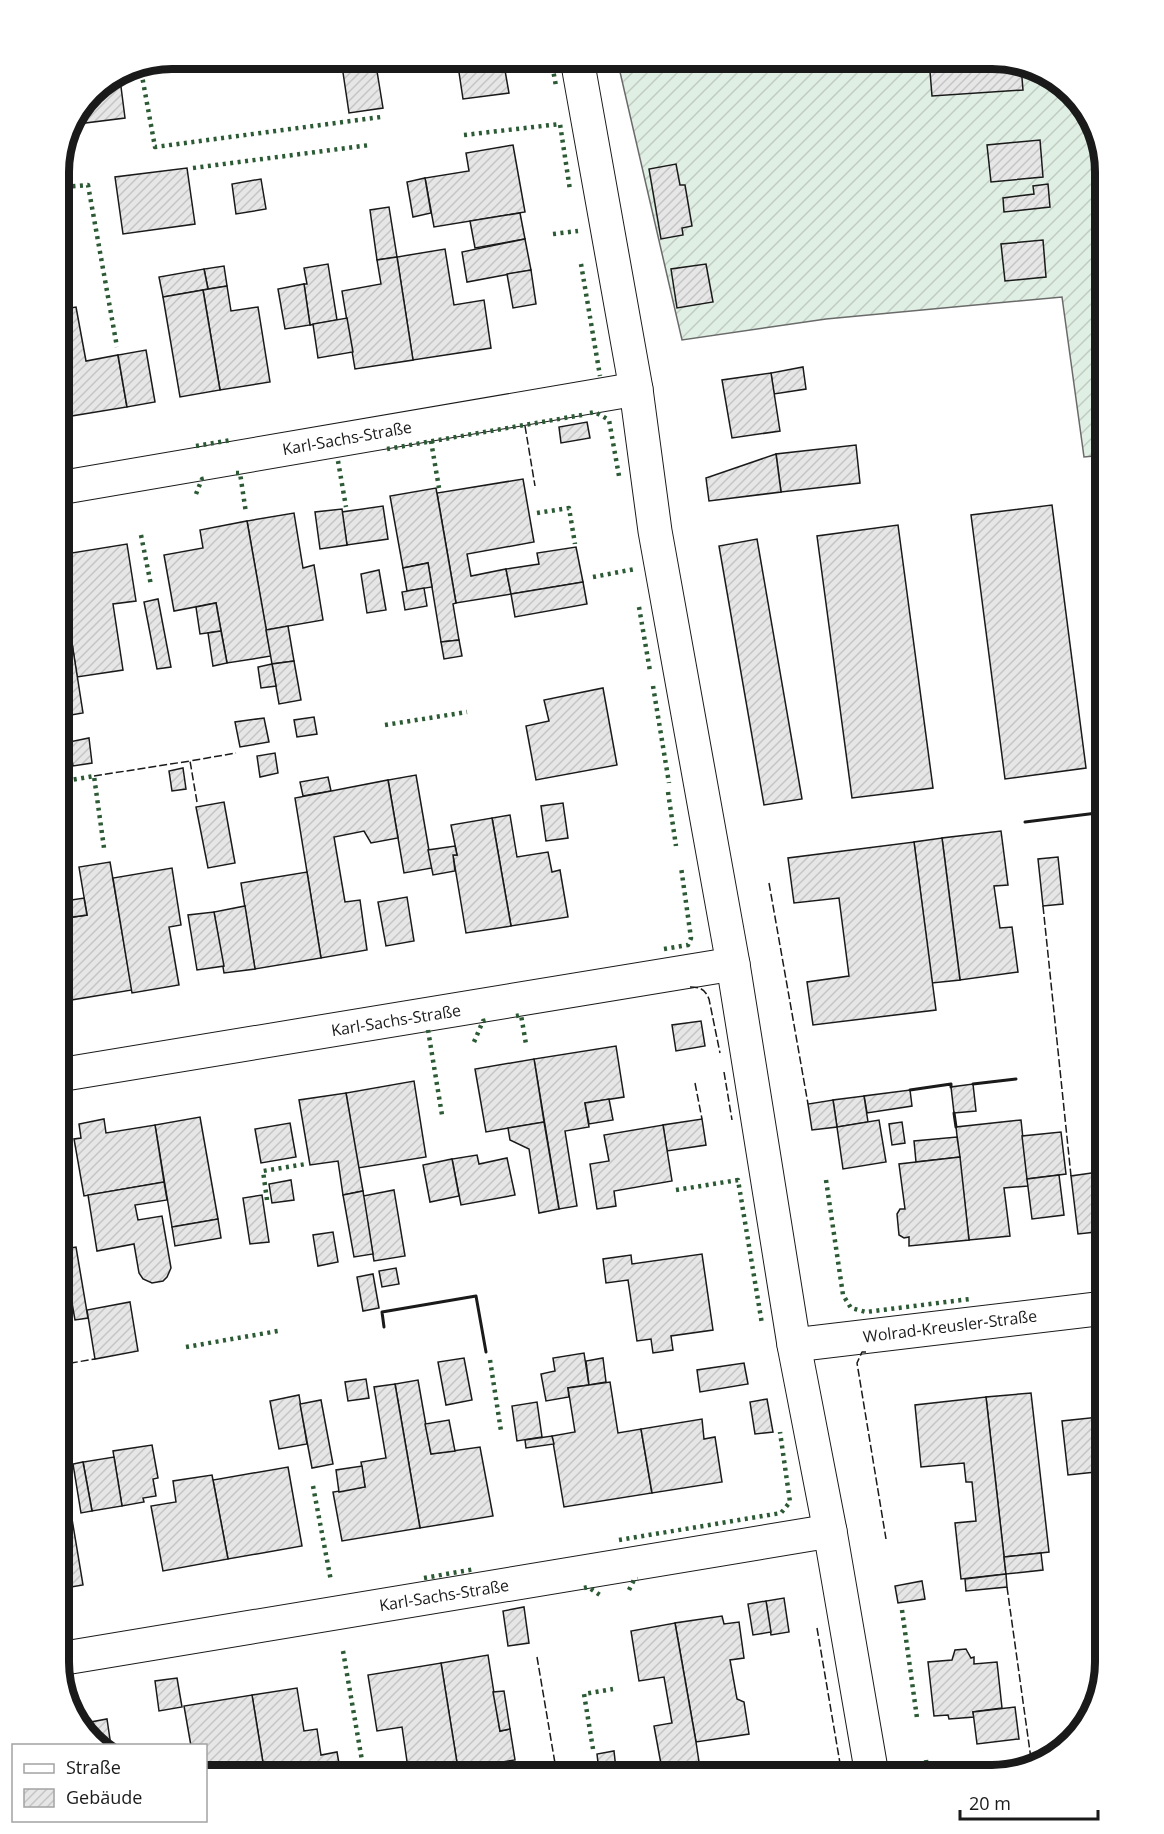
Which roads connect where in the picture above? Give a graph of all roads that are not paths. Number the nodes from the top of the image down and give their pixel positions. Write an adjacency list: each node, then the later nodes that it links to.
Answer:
1 (580, 69): 2 (street)
2 (636, 389): 3 (street, Karl-Sachs-Straße); 4 (street)
3 (69, 486)
4 (733, 964): 5 (street, Karl-Sachs-Straße); 7 (street)
5 (69, 1073)
6 (1095, 1309): 7 (street, Wolrad-Kreusler-Straße)
7 (794, 1345): 8 (street)
8 (830, 1531): 9 (street, Karl-Sachs-Straße); 10 (street)
9 (69, 1657)
10 (870, 1765)

